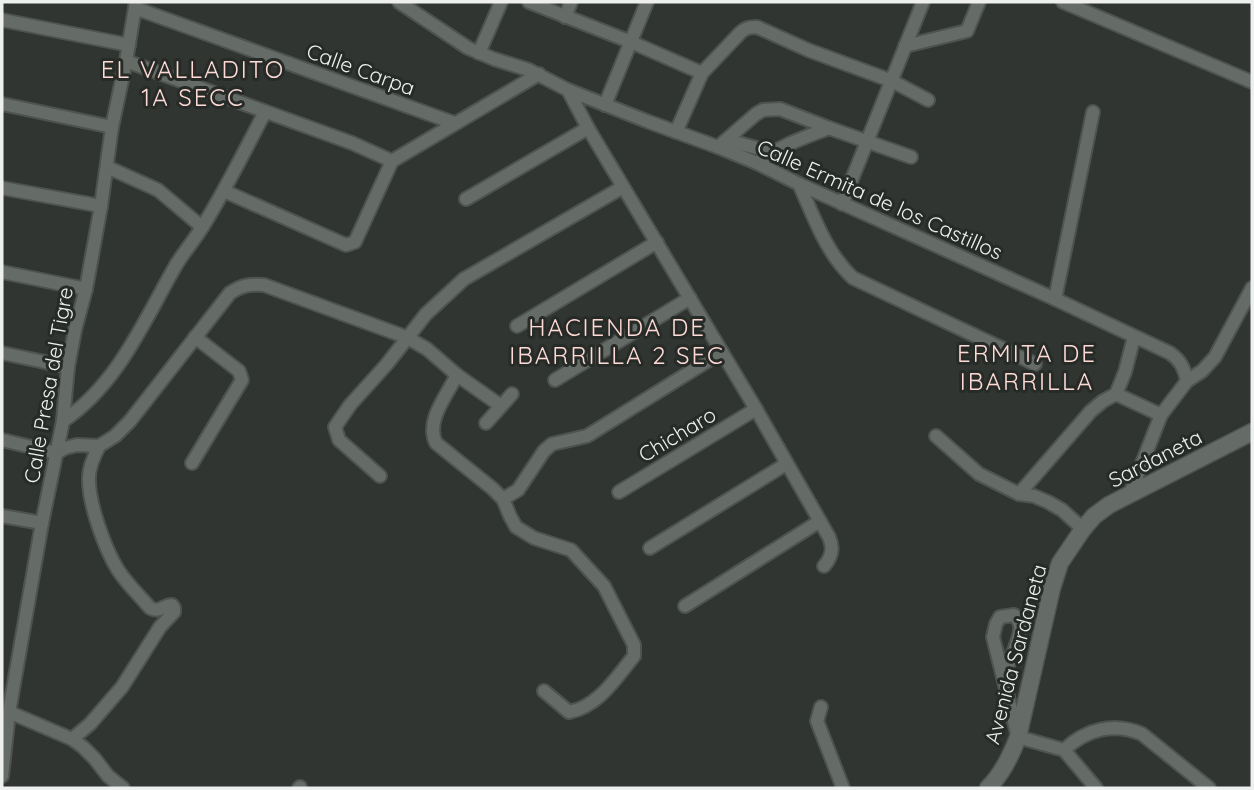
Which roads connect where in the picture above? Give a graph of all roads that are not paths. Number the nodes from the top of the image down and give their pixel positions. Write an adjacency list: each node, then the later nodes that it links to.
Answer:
1 (399, 2): 11 (street, Calle Ermita de los Castillos)
2 (423, 2): 11 (street)
3 (500, 2): 17 (street)
4 (529, 2): 12 (street)
5 (571, 2): 12 (street)
6 (646, 2): 14 (street)
7 (923, 2): 16 (street)
8 (979, 2): 16 (street)
9 (1063, 2): 22 (street)
10 (136, 5): 15 (street, Calle Presa del Tigre); 29 (street, Calle Carpa)
11 (418, 15): 17 (street, Calle Ermita de los Castillos)
12 (565, 17): 14 (street)
13 (2, 20): 15 (street)
14 (631, 42): 19 (street); 26 (street)
15 (129, 45): 18 (street, Calle Presa del Tigre)
16 (905, 46): 21 (street)
17 (479, 53): 20 (street, Calle Ermita de los Castillos)
18 (126, 61): 27 (street); 30 (street, Calle Presa del Tigre)
19 (702, 73): 21 (street); 33 (street)
20 (539, 74): 23 (street, Calle Ermita de los Castillos); 29 (street)
21 (892, 81): 24 (street); 34 (street)
22 (1252, 82)
23 (568, 90): 26 (street, Calle Ermita de los Castillos); 31 (street)
24 (928, 100)
25 (2, 104): 30 (street)
26 (605, 105): 33 (street, Calle Ermita de los Castillos)
27 (265, 112): 38 (street); 44 (street)
28 (1093, 112): 54 (street)
29 (454, 123): 38 (street)
30 (112, 127): 40 (street, Calle Presa del Tigre)
31 (588, 128): 42 (street); 45 (street)
32 (829, 128): 34 (street); 35 (street); 36 (street)
33 (676, 132): 35 (street, Calle Ermita de los Castillos)
34 (867, 141): 37 (street); 46 (street)
35 (723, 144): 36 (street); 39 (street, Calle Ermita de los Castillos)
36 (771, 152): 39 (street)
37 (911, 157)
38 (392, 160): 44 (street)
39 (757, 163): 41 (street, Calle Ermita de los Castillos)
40 (107, 167): 47 (street, Calle Presa del Tigre); 48 (street)
41 (799, 184): 46 (street, Calle Ermita de los Castillos); 61 (street)
42 (623, 187): 49 (street); 57 (street)
43 (2, 188): 47 (street)
44 (224, 191): 48 (street)
45 (466, 198)
46 (842, 204): 54 (street, Calle Ermita de los Castillos)
47 (101, 206): 52 (street, Calle Presa del Tigre)
48 (202, 228): 71 (street)
49 (657, 242): 53 (street); 55 (street)
50 (2, 272): 52 (street)
51 (1252, 288): 65 (street)
52 (86, 289): 62 (street, Calle Presa del Tigre)
53 (690, 298): 59 (street); 64 (street)
54 (1055, 299): 58 (street, Calle Ermita de los Castillos)
55 (517, 326)
56 (195, 337): 57 (street); 76 (street); 78 (street)
57 (406, 337): 63 (street); 80 (street)
58 (1134, 337): 65 (street, Calle Ermita de los Castillos); 67 (street)
59 (722, 352): 69 (street); 84 (street)
60 (2, 353): 62 (street)
61 (1035, 363)
62 (68, 367): 71 (street, Calle Presa del Tigre)
63 (457, 374): 68 (street); 84 (street)
64 (555, 380)
65 (1187, 381): 70 (street)
66 (512, 394): 68 (street)
67 (1116, 394): 70 (street); 82 (street)
68 (501, 406): 72 (street)
69 (756, 409): 79 (street); 81 (street, Chicharo)
70 (1161, 415): 83 (street)
71 (63, 421): 77 (street, Calle Presa del Tigre)
72 (486, 423)
73 (1252, 432): 83 (street, Sardaneta)
74 (936, 436): 82 (street)
75 (2, 440): 77 (street)
76 (99, 446): 77 (street); 96 (street)
77 (56, 453): 87 (street, Calle Presa del Tigre)
78 (192, 463)
79 (786, 464): 86 (street); 89 (street)
80 (380, 476)
81 (619, 492)
82 (1019, 494): 88 (street)
83 (1130, 494): 88 (street, Sardaneta)
84 (503, 499): 93 (street)
85 (2, 516): 87 (street)
86 (820, 521): 90 (street); 91 (street)
87 (43, 523): 95 (street, Calle Presa del Tigre)
88 (1083, 529): 97 (street, Avenida Sardaneta)
89 (650, 548)
90 (824, 566)
91 (685, 606)
92 (1003, 677): 97 (street)
93 (544, 691)
94 (821, 707): 101 (street)
95 (9, 712): 96 (street); 99 (street, Calle Presa del Tigre)
96 (72, 739): 100 (street)
97 (1026, 739): 98 (street); 102 (street, Avenida Sardaneta)
98 (1059, 749): 103 (street); 104 (street)
99 (2, 776)
100 (123, 788)
101 (843, 788)
102 (988, 788)
103 (1096, 788)
104 (1209, 788)

